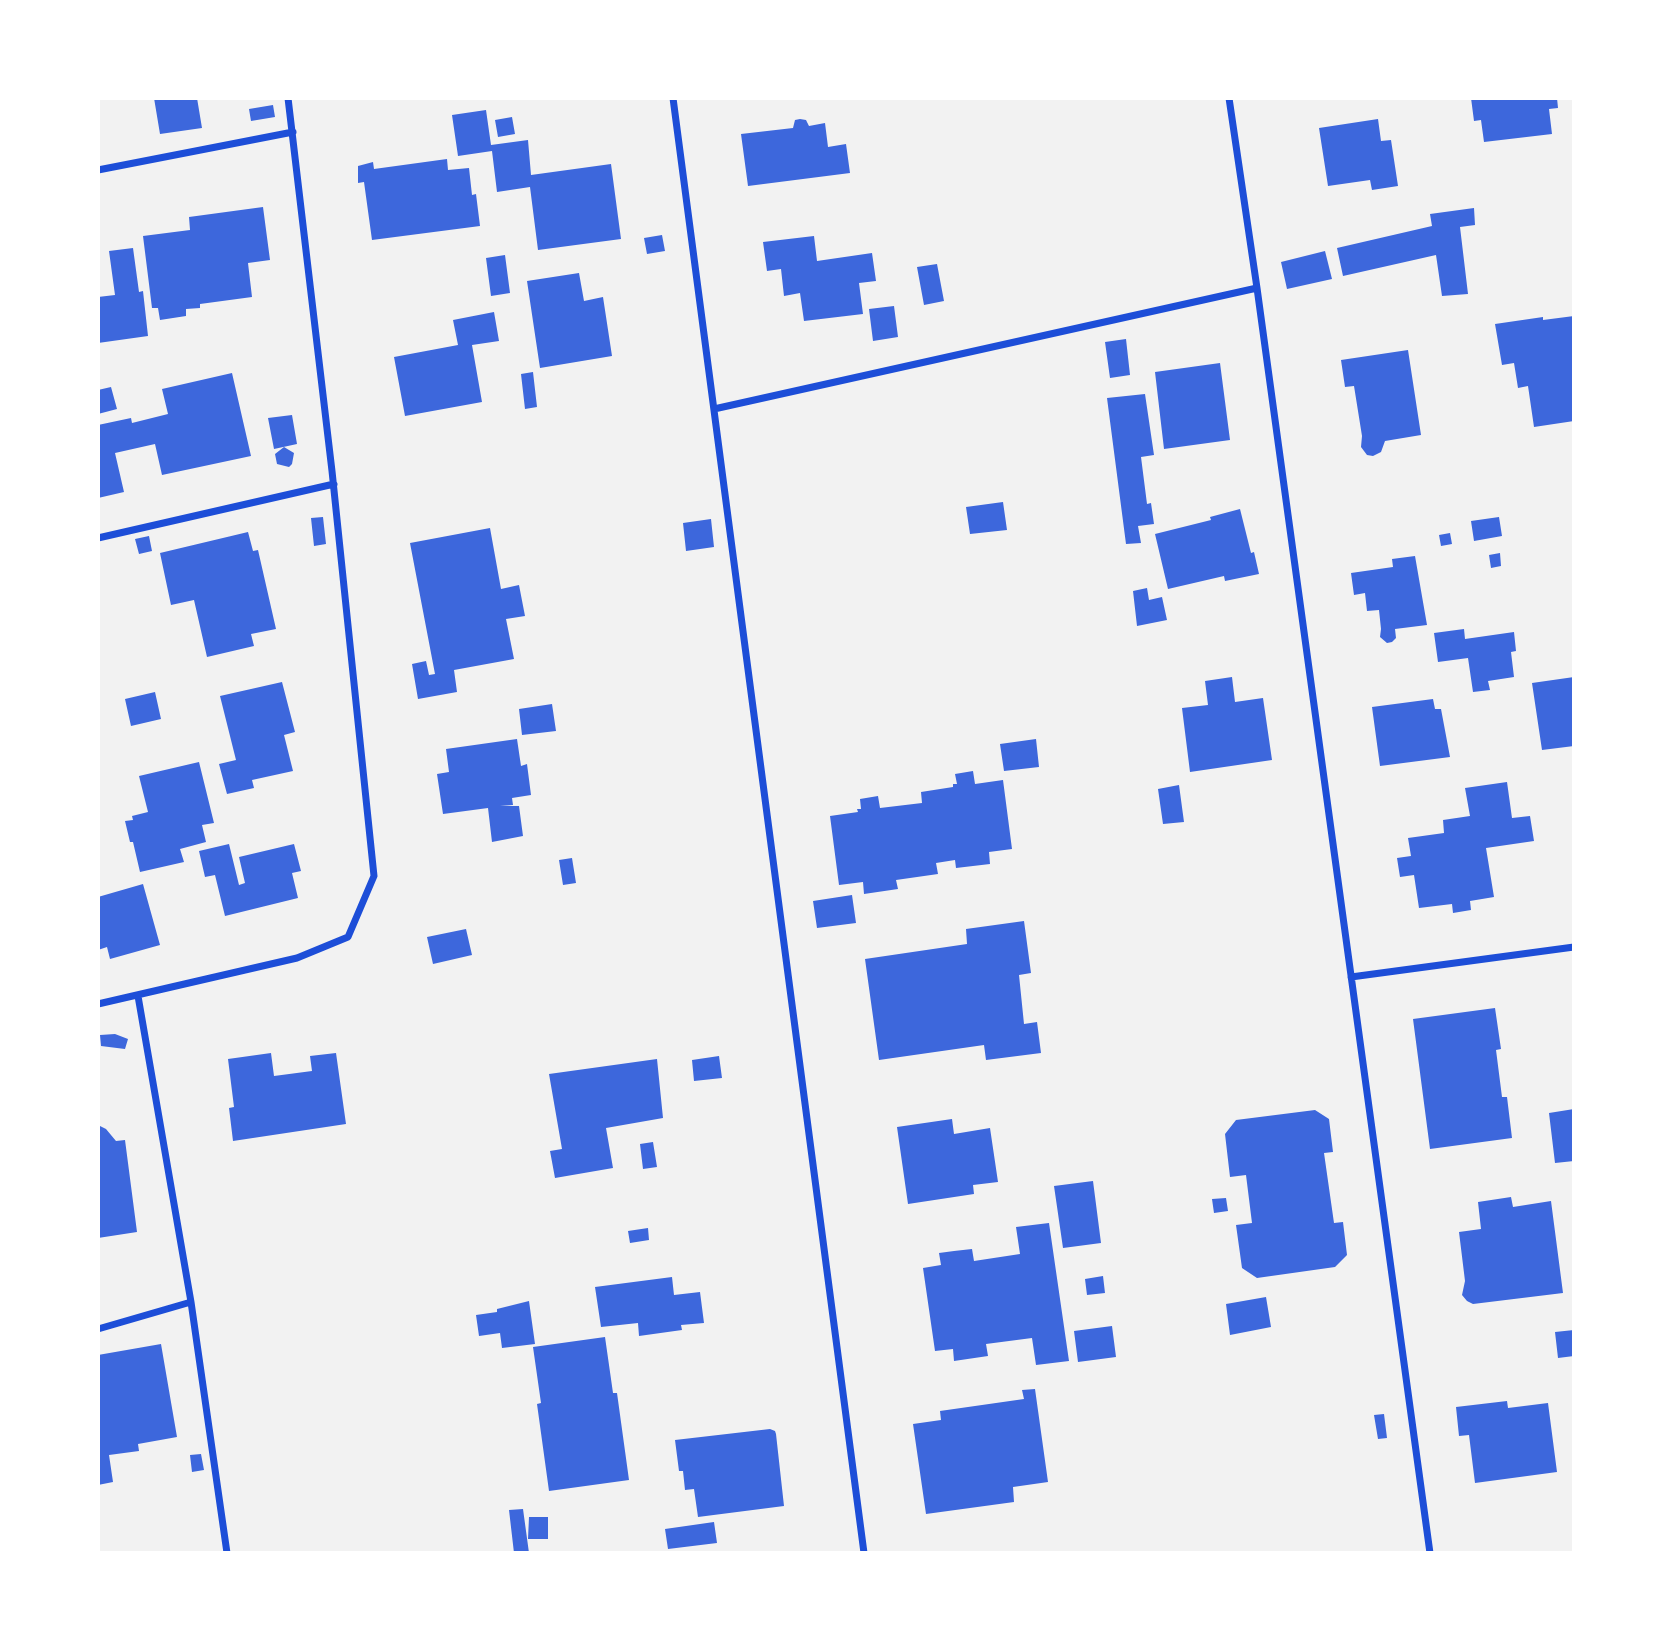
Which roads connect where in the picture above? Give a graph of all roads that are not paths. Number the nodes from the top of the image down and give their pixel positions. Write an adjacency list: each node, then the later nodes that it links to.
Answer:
1 (288, 98): 4 (street)
2 (673, 98): 7 (street)
3 (1229, 98): 6 (street)
4 (292, 132): 5 (street); 8 (street)
5 (98, 170)
6 (1257, 288): 7 (street); 11 (street)
7 (714, 409): 17 (street)
8 (334, 484): 9 (street); 12 (street)
9 (98, 538)
10 (1574, 947): 11 (street)
11 (1351, 977): 18 (street)
12 (138, 996): 13 (street); 14 (street)
13 (98, 1004)
14 (191, 1302): 15 (street); 16 (street)
15 (98, 1328)
16 (227, 1553)
17 (864, 1553)
18 (1430, 1553)

